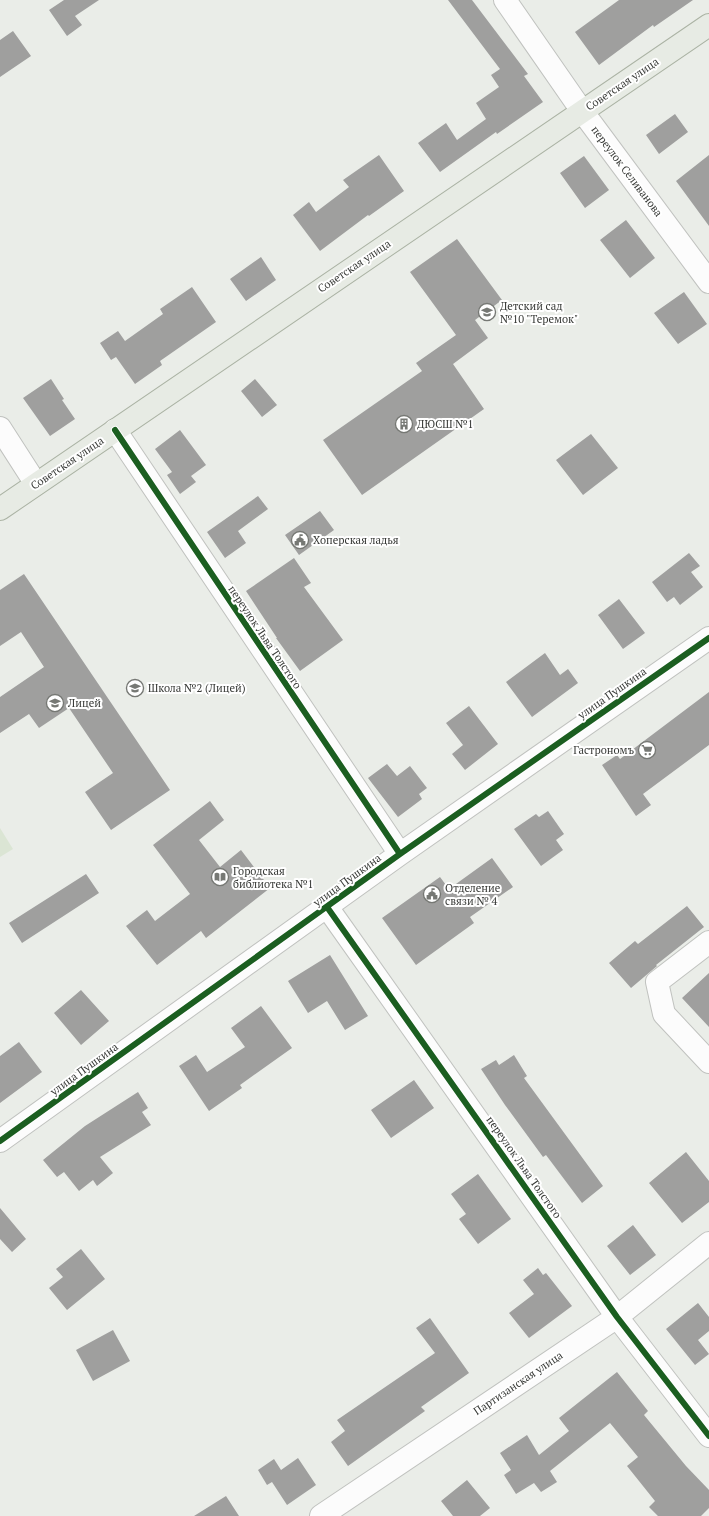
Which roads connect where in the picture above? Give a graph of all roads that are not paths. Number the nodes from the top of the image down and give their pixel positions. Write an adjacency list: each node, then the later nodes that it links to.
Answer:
1 (505, 0): 3 (street, переулок Селиванова)
2 (709, 25): 3 (main road, Советская улица)
3 (582, 111): 4 (street, переулок Селиванова); 6 (main road, Советская улица)
4 (709, 282)
5 (0, 428): 7 (street)
6 (114, 430): 7 (main road, Советская улица); 10 (street, переулок Льва Толстого)
7 (36, 484): 8 (main road, Советская улица)
8 (0, 509)
9 (709, 638): 10 (street, улица Пушкина)
10 (400, 854): 11 (street, улица Пушкина)
11 (327, 907): 14 (street, улица Пушкина); 16 (street, переулок Льва Толстого)
12 (709, 942): 13 (street)
13 (709, 1062)
14 (0, 1141)
15 (709, 1243): 16 (street, Партизанская улица)
16 (617, 1317): 17 (street, переулок Льва Толстого); 18 (street, Партизанская улица)
17 (709, 1436)
18 (321, 1516)

